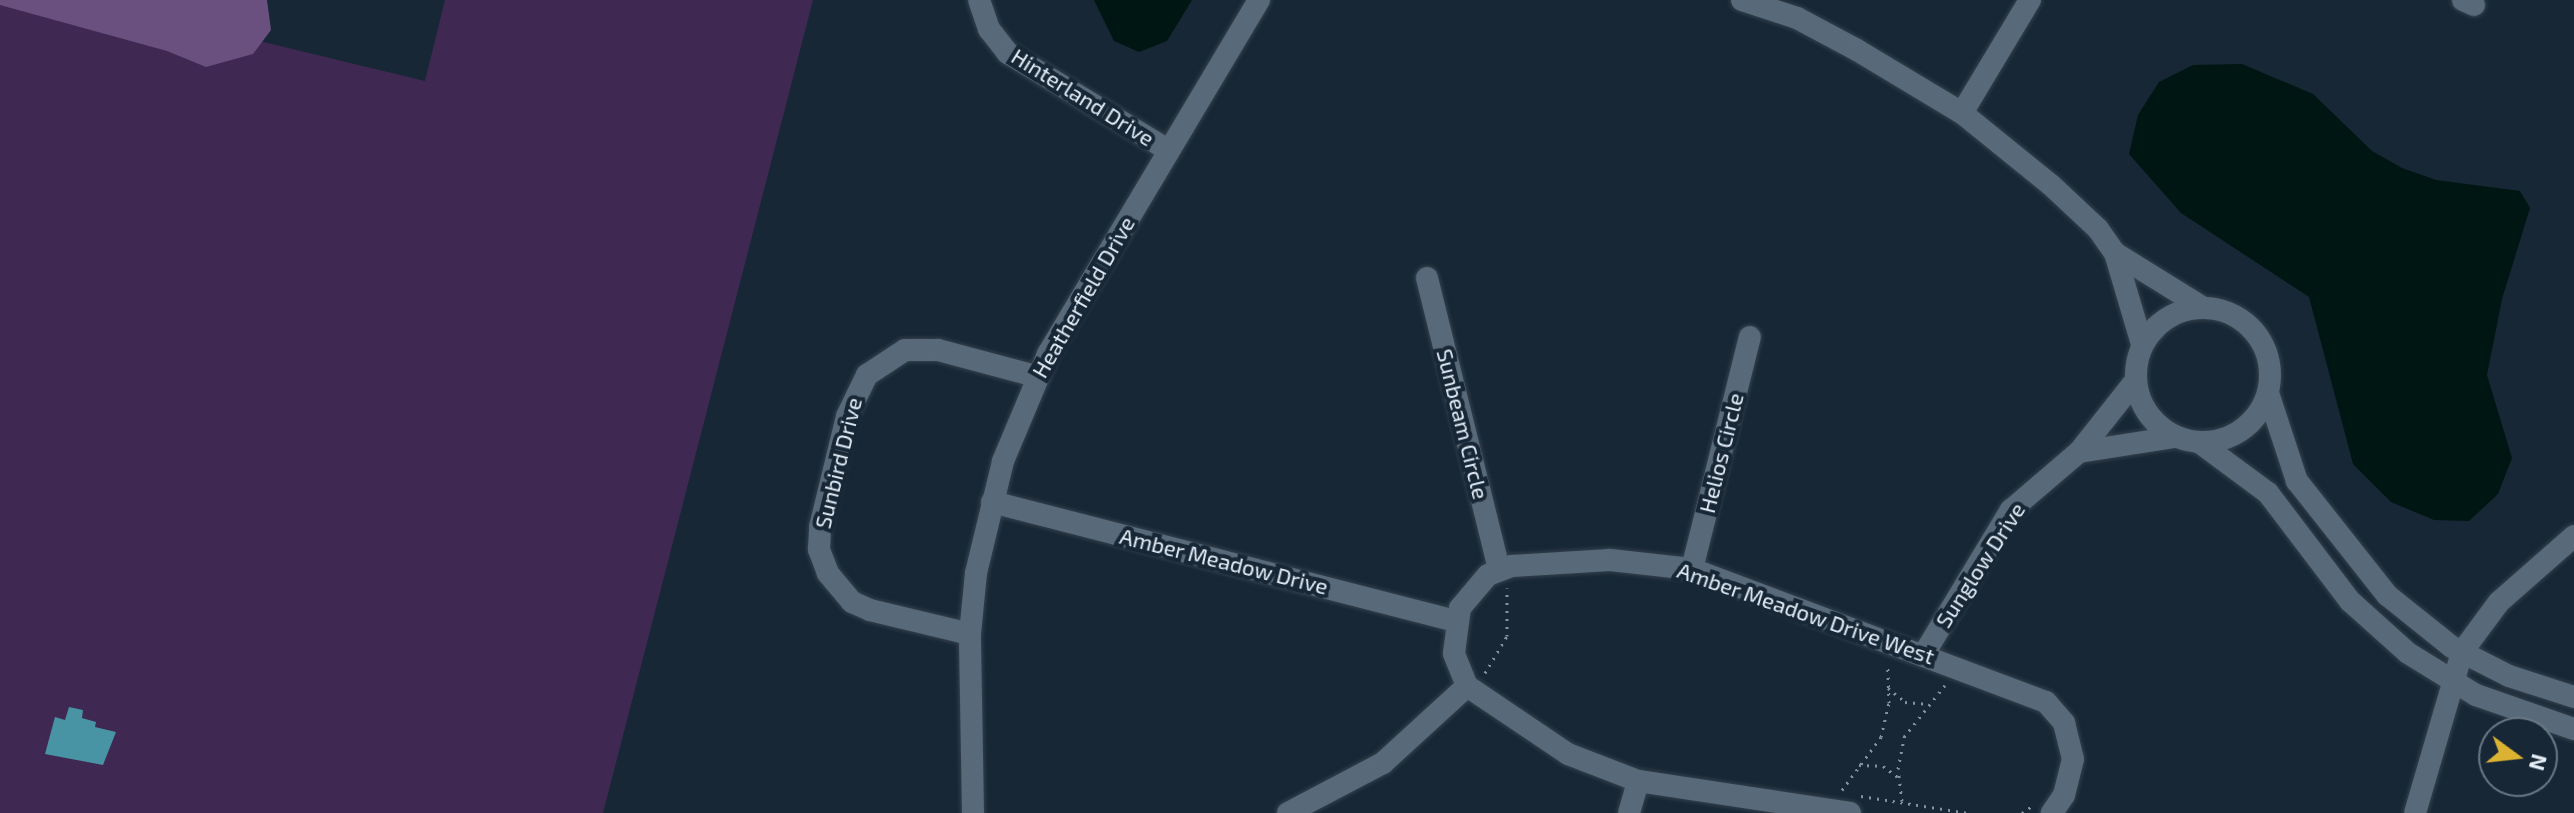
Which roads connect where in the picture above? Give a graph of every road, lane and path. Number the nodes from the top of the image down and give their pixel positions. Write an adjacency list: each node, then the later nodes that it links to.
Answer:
1 (979, 0): 6 (street, Hinterland Drive)
2 (1259, 0): 6 (street, Heatherfield Drive)
3 (2030, 0): 5 (street)
4 (1751, 1): 5 (street)
5 (1962, 113): 7 (street)
6 (1168, 150): 12 (street, Heatherfield Drive)
7 (2115, 253): 9 (street); 11 (street)
8 (1427, 278): 21 (street, Sunbeam Circle)
9 (2202, 307): 11 (street); 14 (street)
10 (1750, 337): 20 (street, Helios Circle)
11 (2142, 344): 13 (street)
12 (1035, 376): 18 (street, Heatherfield Drive); 23 (street, Sunbird Drive)
13 (2136, 380): 15 (street); 17 (street, Sunglow Drive)
14 (2268, 393): 16 (street); 24 (street)
15 (2175, 437): 16 (street); 17 (street)
16 (2199, 442): 31 (street)
17 (2079, 452): 25 (street, Sunglow Drive)
18 (992, 502): 22 (street, Amber Meadow Drive); 23 (street, Heatherfield Drive)
19 (2574, 536): 24 (street)
20 (1692, 569): 21 (street, Amber Meadow Drive West); 25 (street, Amber Meadow Drive West)
21 (1505, 583): 22 (street); 29 (path)
22 (1455, 621): 29 (street)
23 (970, 634): 41 (street, Heatherfield Drive)
24 (2462, 652): 31 (street); 33 (street)
25 (1924, 654): 40 (street, Amber Meadow Drive West)
26 (1476, 661): 29 (path)
27 (1903, 666): 32 (path)
28 (1932, 677): 34 (path)
29 (1475, 680): 30 (path); 38 (street); 42 (street)
30 (1491, 681)
31 (2450, 681): 35 (street); 47 (street)
32 (1888, 688): 34 (path); 36 (path)
33 (2574, 697)
34 (1929, 703): 37 (path)
35 (2574, 729)
36 (1859, 765): 37 (path); 39 (path)
37 (1900, 780): 39 (path)
38 (1638, 781): 43 (street); 44 (street)
39 (1902, 802): 45 (path)
40 (2046, 806): 46 (path)
41 (973, 813)
42 (1288, 813)
43 (1629, 813)
44 (1850, 813)
45 (1968, 813)
46 (2022, 813)
47 (2415, 813)

